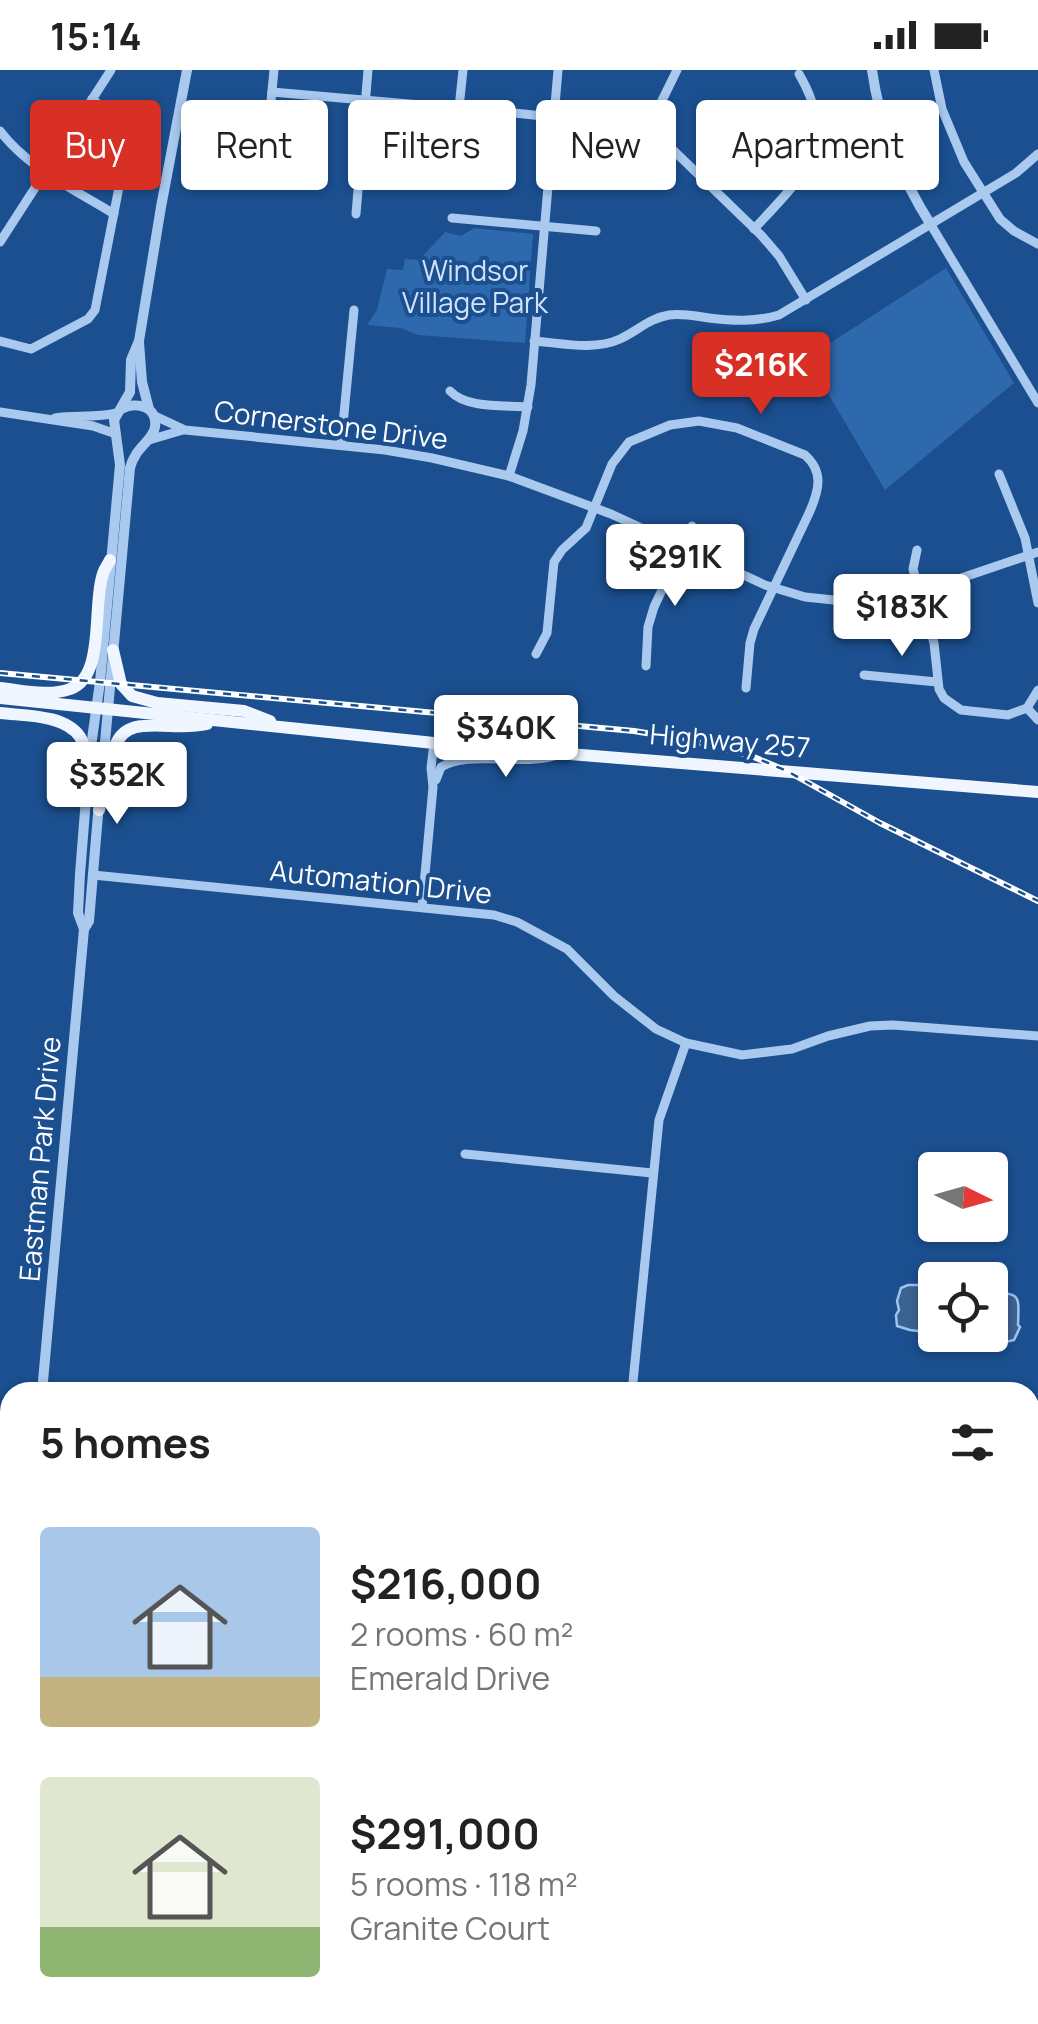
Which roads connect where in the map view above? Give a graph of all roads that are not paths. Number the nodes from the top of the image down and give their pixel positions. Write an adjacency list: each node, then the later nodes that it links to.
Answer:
1 (111, 70): 12 (street)
2 (188, 70): 41 (street)
3 (274, 70): 11 (street)
4 (368, 70): 14 (street)
5 (463, 70): 15 (street)
6 (558, 70): 16 (street)
7 (677, 70): 17 (street)
8 (872, 70): 31 (street)
9 (934, 70): 27 (street)
10 (799, 74): 33 (street)
11 (272, 92): 13 (street); 14 (street)
12 (92, 100)
13 (271, 100)
14 (366, 100)
15 (460, 100)
16 (555, 100)
17 (662, 100)
18 (0, 130): 21 (street)
19 (676, 153): 33 (street)
20 (1038, 154): 27 (street)
21 (30, 160)
22 (33, 190): 35 (street)
23 (75, 190): 28 (street)
24 (119, 190): 28 (street)
25 (358, 190): 29 (street)
26 (547, 190): 32 (street)
27 (983, 193): 31 (street); 36 (street)
28 (114, 214): 39 (street)
29 (356, 214)
30 (452, 218): 32 (street)
31 (930, 225): 37 (street); 43 (street)
32 (544, 226): 34 (street); 40 (street)
33 (754, 229): 37 (street)
34 (596, 231)
35 (0, 242)
36 (1038, 244)
37 (806, 300): 40 (street)
38 (354, 310): 52 (street)
39 (0, 341)
40 (534, 341): 44 (street)
41 (139, 342): 45 (street); 47 (street)
42 (450, 390): 44 (street)
43 (1038, 404)
44 (528, 408): 54 (street)
45 (119, 411): 47 (street); 48 (street); 50 (street)
46 (0, 412): 48 (street)
47 (151, 412): 49 (street, Cornerstone Drive); 51 (street)
48 (52, 419): 50 (street)
49 (186, 430): 51 (street, Cornerstone Drive); 52 (street, Cornerstone Drive)
50 (117, 435): 51 (street); 60 (street, Eastman Park Drive)
51 (146, 442): 64 (street, Eastman Park Drive)
52 (342, 445): 54 (street, Cornerstone Drive)
53 (999, 474): 59 (street)
54 (509, 476): 55 (street, Cornerstone Drive)
55 (595, 507): 57 (street, Cornerstone Drive); 61 (street); 65 (street)
56 (692, 526): 57 (street)
57 (682, 547): 61 (street, Cornerstone Drive); 66 (street)
58 (917, 550): 62 (street)
59 (1034, 553): 62 (street, Cornerstone Drive); 63 (street)
60 (110, 560): 69 (main road); 73 (street, Eastman Park Drive)
61 (774, 588): 62 (street, Cornerstone Drive); 70 (street)
62 (920, 592): 68 (street)
63 (1038, 604)
64 (113, 650): 73 (street, Eastman Park Drive); 78 (main road)
65 (536, 654)
66 (646, 666)
67 (864, 675): 68 (street)
68 (937, 682): 74 (street)
69 (0, 688)
70 (746, 688)
71 (1038, 690): 74 (street)
72 (0, 698): 73 (main road, Highway 257)
73 (102, 708): 77 (main road, Highway 257); 81 (street, Eastman Park Drive); 84 (street, Eastman Park Drive)
74 (1027, 708): 76 (street)
75 (0, 713): 81 (main road)
76 (1038, 720)
77 (221, 721): 78 (main road, Highway 257); 84 (main road)
78 (282, 726): 79 (main road, Highway 257)
79 (434, 743): 80 (main road, Highway 257); 82 (street)
80 (564, 753): 82 (street); 83 (main road, Highway 257)
81 (89, 761): 87 (street, Eastman Park Drive)
82 (433, 787): 86 (street)
83 (1038, 792)
84 (98, 810): 85 (street, Eastman Park Drive)
85 (93, 875): 86 (street, Automation Drive); 87 (street, Eastman Park Drive)
86 (422, 907): 89 (street, Automation Drive)
87 (84, 928): 92 (street, Eastman Park Drive)
88 (1038, 1036): 89 (street, Automation Drive)
89 (686, 1043): 91 (street)
90 (465, 1154): 91 (street)
91 (652, 1173): 93 (street)
92 (43, 1382)
93 (633, 1382)

